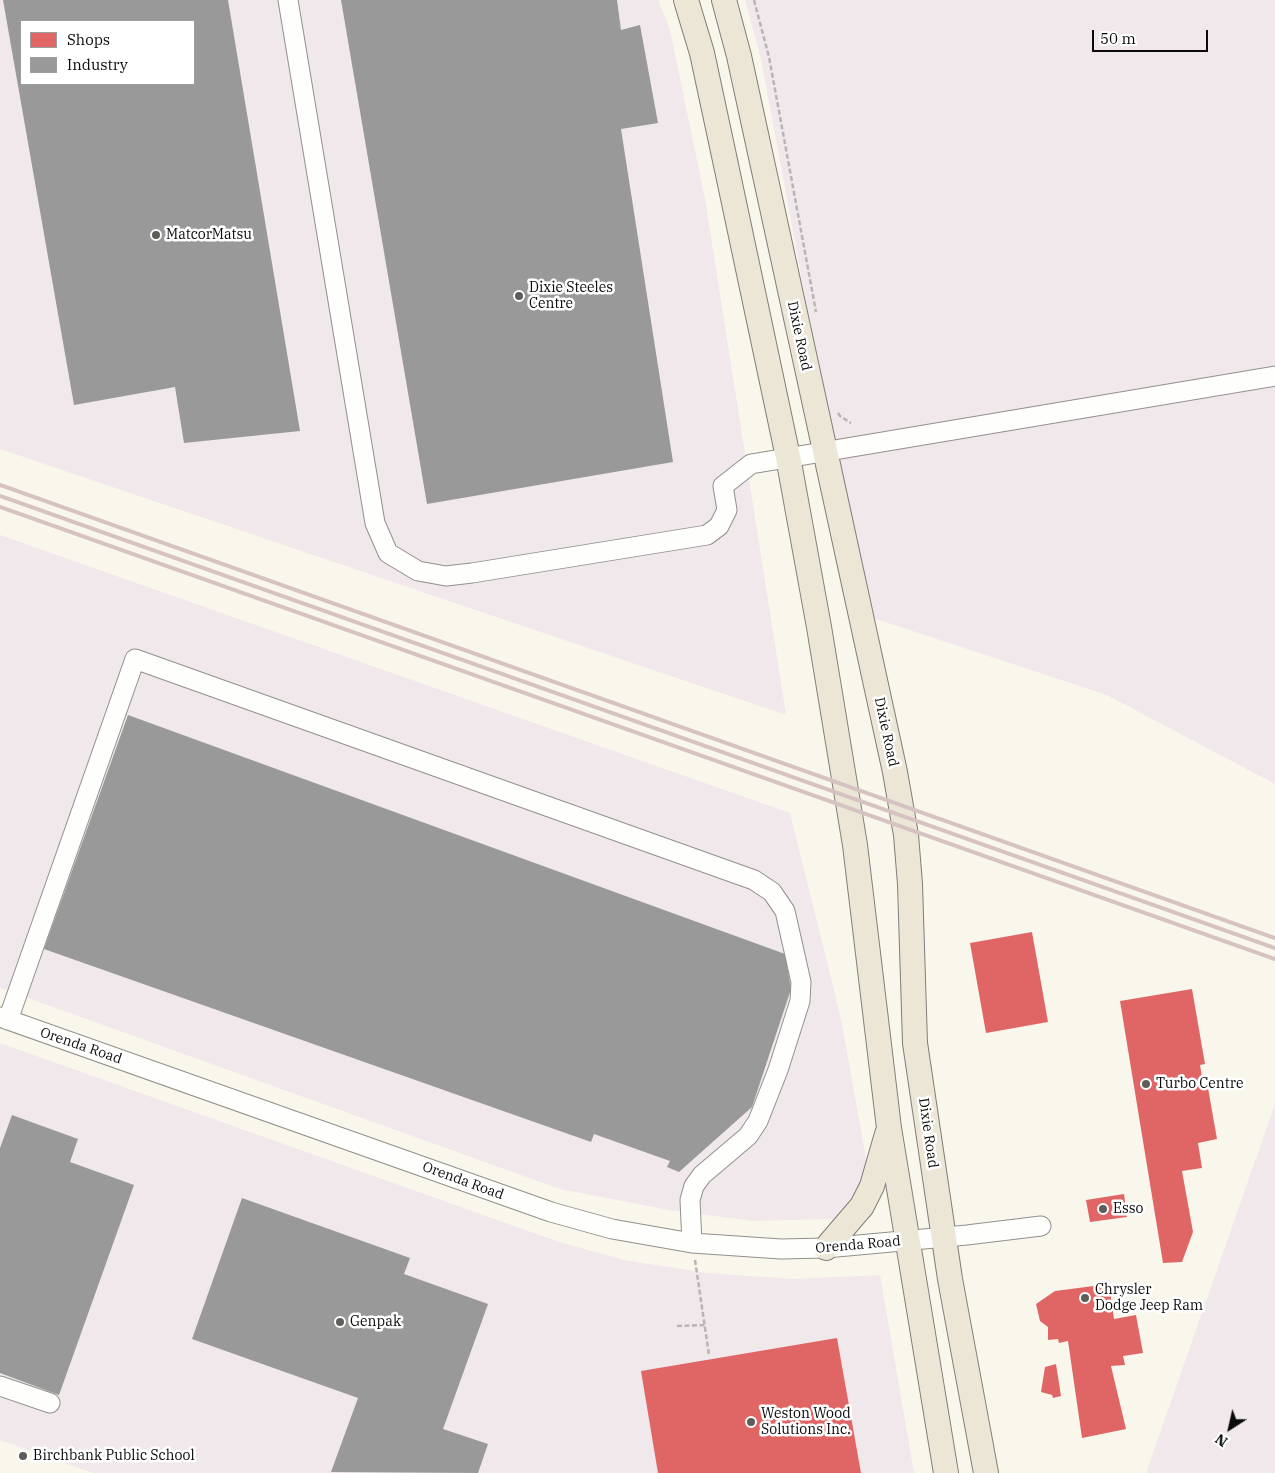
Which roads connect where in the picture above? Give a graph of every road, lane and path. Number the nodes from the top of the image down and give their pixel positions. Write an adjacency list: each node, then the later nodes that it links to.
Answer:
1 (288, 0): 10 (street)
2 (686, 0): 10 (main road)
3 (724, 0): 9 (main road, Dixie Road)
4 (754, 0): 5 (path)
5 (817, 317)
6 (1275, 376): 9 (street)
7 (837, 410): 8 (path)
8 (851, 423)
9 (824, 452): 10 (street); 14 (main road, Dixie Road)
10 (788, 457): 12 (main road)
11 (4, 1018): 16 (street, Orenda Road); 16 (street)
12 (889, 1128): 15 (main road); 17 (main road)
13 (1041, 1226): 14 (street, Orenda Road)
14 (944, 1237): 15 (street, Orenda Road); 24 (main road, Dixie Road)
15 (907, 1241): 17 (street, Orenda Road); 23 (main road)
16 (692, 1243): 17 (street, Orenda Road); 18 (path)
17 (826, 1248)
18 (705, 1325): 19 (path); 20 (path)
19 (677, 1326)
20 (709, 1354)
21 (0, 1386): 22 (street)
22 (50, 1403)
23 (946, 1473)
24 (986, 1473)

